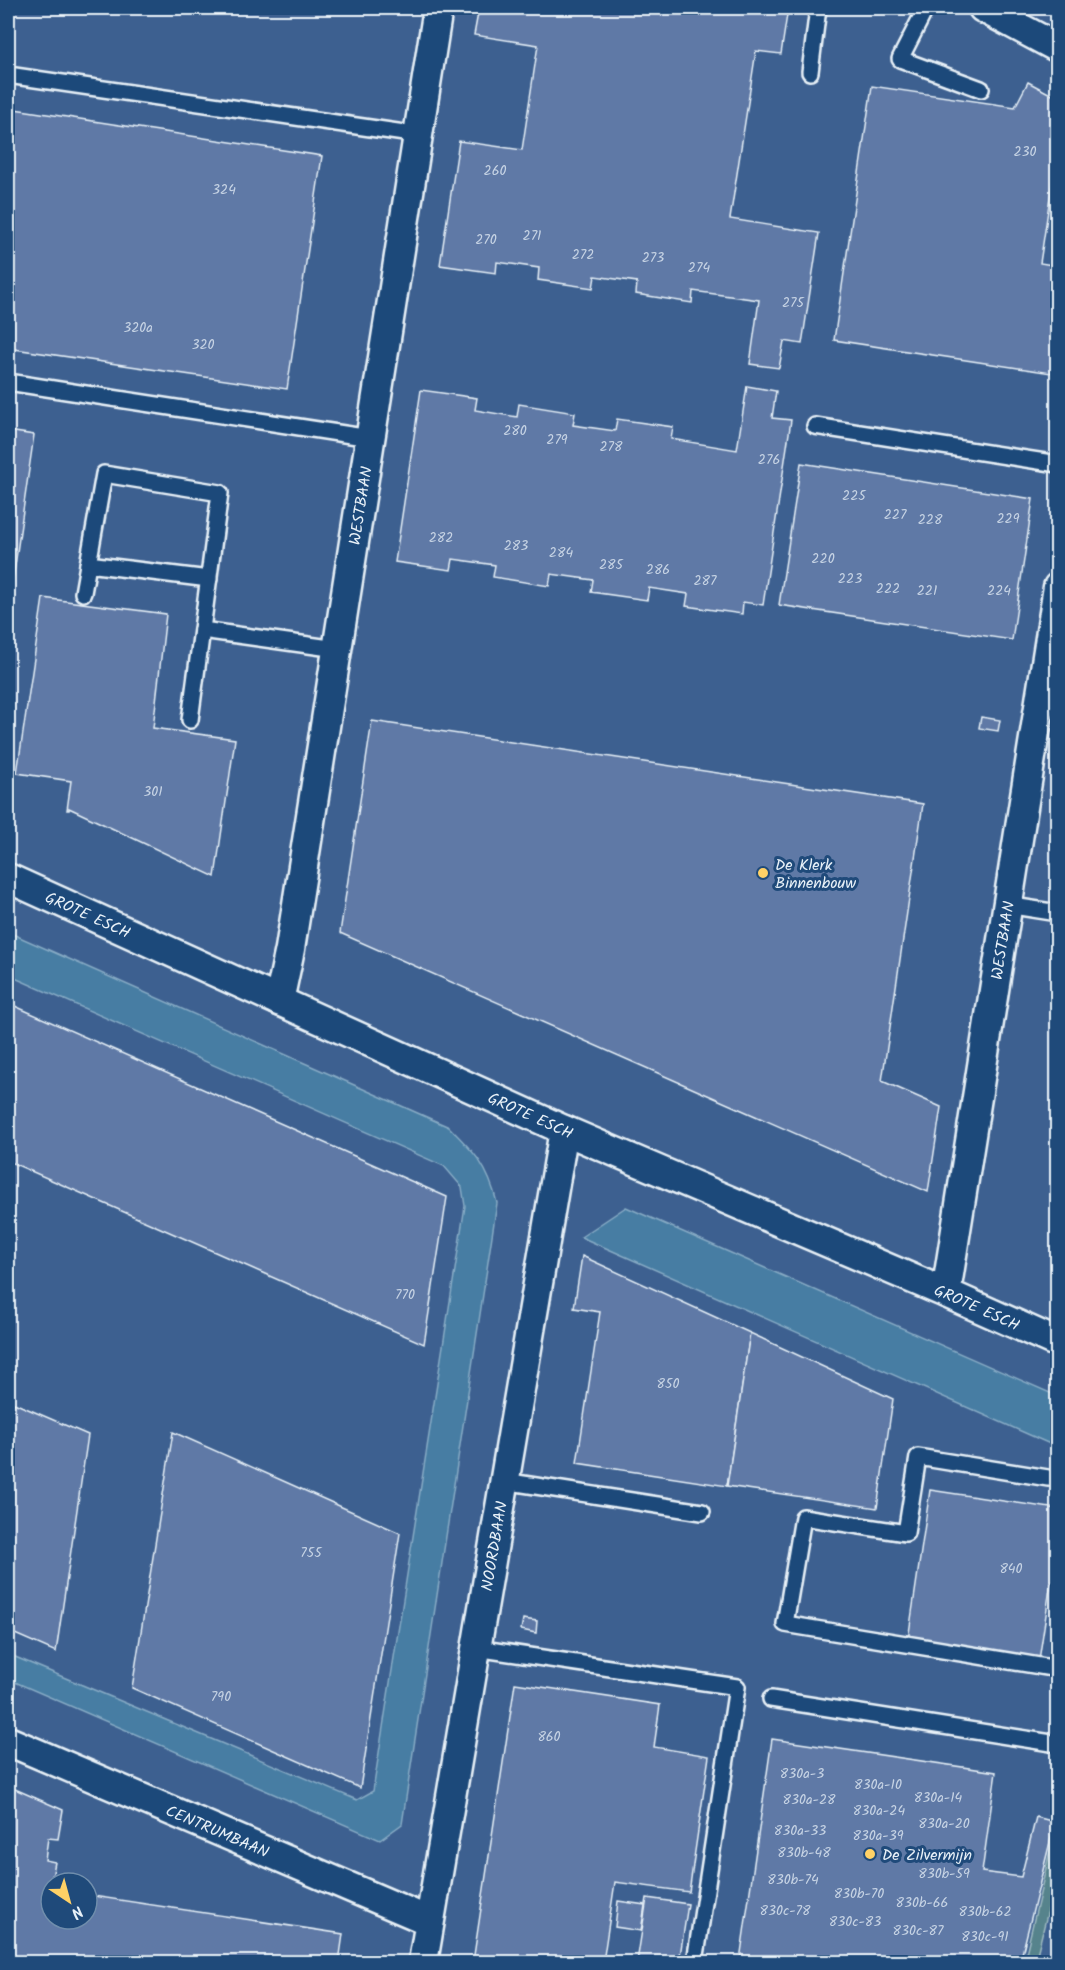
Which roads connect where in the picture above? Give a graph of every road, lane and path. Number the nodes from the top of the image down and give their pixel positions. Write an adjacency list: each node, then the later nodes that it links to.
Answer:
1 (438, 8): 9 (street, WESTBAAN)
2 (819, 8): 6 (lane)
3 (926, 8): 8 (lane)
4 (982, 8): 5 (street)
5 (1058, 48)
6 (810, 72)
7 (8, 75): 9 (lane)
8 (981, 90)
9 (418, 135): 12 (street, WESTBAAN)
10 (8, 382): 12 (lane)
11 (815, 426): 13 (lane)
12 (370, 438): 20 (street, WESTBAAN)
13 (1058, 464)
14 (88, 564): 15 (lane); 15 (lane); 17 (lane)
15 (209, 579): 19 (lane)
16 (1058, 587): 18 (street, WESTBAAN)
17 (83, 593)
18 (1054, 626): 23 (street, WESTBAAN)
19 (202, 630): 20 (lane); 21 (lane)
20 (337, 649): 25 (street, WESTBAAN)
21 (190, 720)
22 (8, 879): 25 (street, GROTE ESCH)
23 (1007, 905): 24 (lane); 27 (street, WESTBAAN)
24 (1058, 913)
25 (279, 1001): 26 (street, GROTE ESCH)
26 (564, 1130): 27 (street, GROTE ESCH); 30 (street, NOORDBAAN)
27 (946, 1293): 28 (street, GROTE ESCH)
28 (1058, 1343)
29 (1048, 1478): 33 (lane)
30 (504, 1481): 31 (lane); 32 (street, NOORDBAAN)
31 (702, 1512)
32 (476, 1648): 37 (street, NOORDBAAN); 39 (lane)
33 (1058, 1669)
34 (771, 1699): 36 (lane)
35 (8, 1741): 37 (street, CENTRUMBAAN)
36 (1058, 1744)
37 (429, 1921): 38 (street, NOORDBAAN)
38 (423, 1962)
39 (695, 1962)

